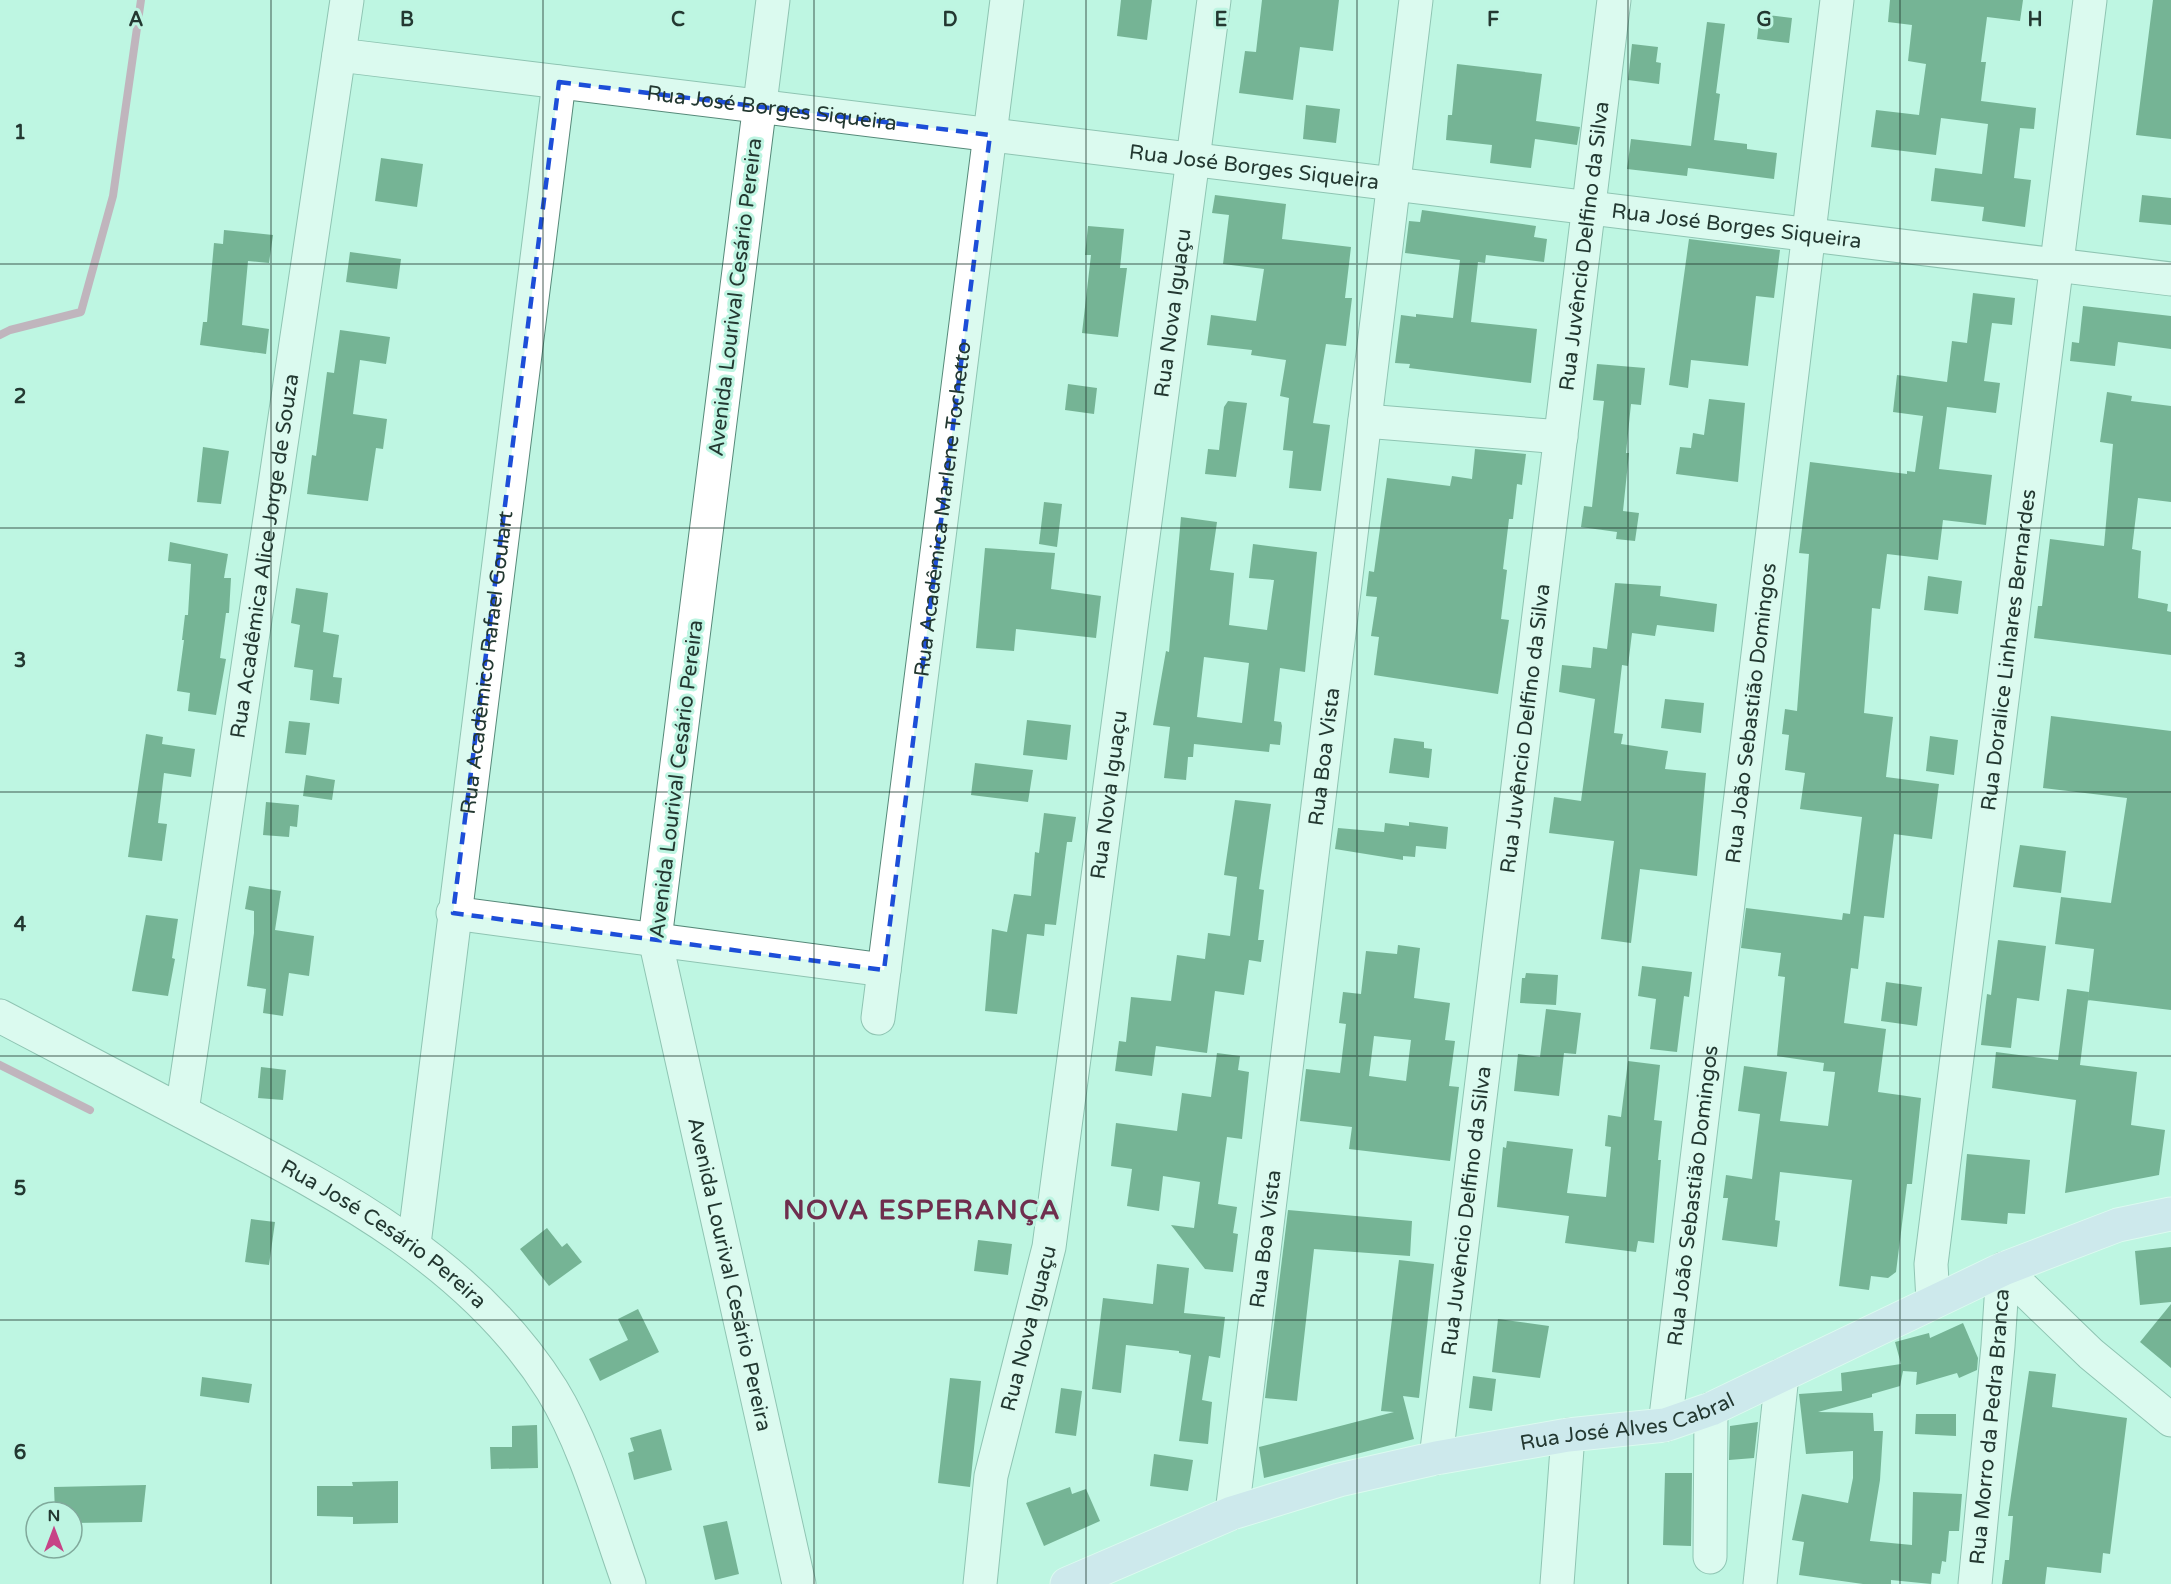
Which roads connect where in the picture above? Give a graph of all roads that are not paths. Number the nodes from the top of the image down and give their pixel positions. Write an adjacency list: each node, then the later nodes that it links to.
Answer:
1 (347, 0): 9 (street, Rua Acadêmica Alice Jorge de Souza)
2 (773, 0): 11 (street, Avenida Lourival Cesário Pereira)
3 (1007, 0): 12 (street, Rua Acadêmica Marlene Tochetto)
4 (1214, 0): 13 (street, Rua Nova Iguaçu)
5 (1416, 0): 14 (street, Rua Boa Vista)
6 (1614, 0): 15 (street, Rua Juvêncio Delfino da Silva)
7 (1837, 0): 16 (street, Rua João Sebastião Domingos)
8 (2090, 0): 17 (street, Rua Doralice Linhares Bernardes)
9 (339, 55): 10 (street, Rua José Borges Siqueira); 26 (street, Rua Acadêmica Alice Jorge de Souza)
10 (559, 82): 11 (street, Rua José Borges Siqueira); 21 (street, Rua Acadêmico Rafael Goulart)
11 (760, 106): 12 (street, Rua José Borges Siqueira); 22 (street, Avenida Lourival Cesário Pereira)
12 (990, 135): 13 (street, Rua José Borges Siqueira); 23 (street, Rua Acadêmica Marlene Tochetto)
13 (1194, 159): 14 (street, Rua José Borges Siqueira); 41 (street, Rua Nova Iguaçu)
14 (1394, 184): 15 (street, Rua José Borges Siqueira); 19 (street, Rua Boa Vista)
15 (1589, 208): 16 (street, Rua José Borges Siqueira); 20 (street, Rua Juvêncio Delfino da Silva)
16 (1808, 235): 17 (street, Rua José Borges Siqueira); 34 (street, Rua João Sebastião Domingos)
17 (2056, 265): 18 (street, Rua José Borges Siqueira); 30 (street, Rua Doralice Linhares Bernardes)
18 (2171, 279)
19 (1365, 421): 20 (street); 37 (street, Rua Boa Vista)
20 (1560, 437): 36 (street, Rua Juvêncio Delfino da Silva)
21 (453, 913): 22 (street); 28 (street, Rua Acadêmico Rafael Goulart)
22 (655, 939): 23 (street); 40 (street, Avenida Lourival Cesário Pereira)
23 (884, 970): 25 (street, Rua Acadêmica Marlene Tochetto)
24 (0, 1016): 26 (street, Rua José Cesário Pereira)
25 (878, 1018)
26 (182, 1112): 28 (street, Rua José Cesário Pereira)
27 (2171, 1214): 29 (main road, Rua José Alves Cabral)
28 (414, 1244): 39 (street, Rua José Cesário Pereira)
29 (2002, 1269): 30 (main road, Rua José Alves Cabral); 33 (street); 45 (street, Rua Morro da Pedra Branca)
30 (1933, 1302): 31 (main road, Rua José Alves Cabral)
31 (1782, 1375): 32 (main road, Rua José Alves Cabral); 44 (street)
32 (1711, 1409): 34 (main road, Rua José Alves Cabral); 38 (street)
33 (2171, 1420)
34 (1665, 1425): 35 (main road, Rua José Alves Cabral)
35 (1568, 1435): 36 (main road, Rua José Alves Cabral); 43 (street)
36 (1436, 1458): 37 (main road, Rua José Alves Cabral)
37 (1232, 1513): 42 (main road, Rua José Alves Cabral)
38 (1710, 1557)
39 (629, 1584)
40 (799, 1584)
41 (980, 1584)
42 (1067, 1584)
43 (1557, 1584)
44 (1760, 1584)
45 (1975, 1584)

